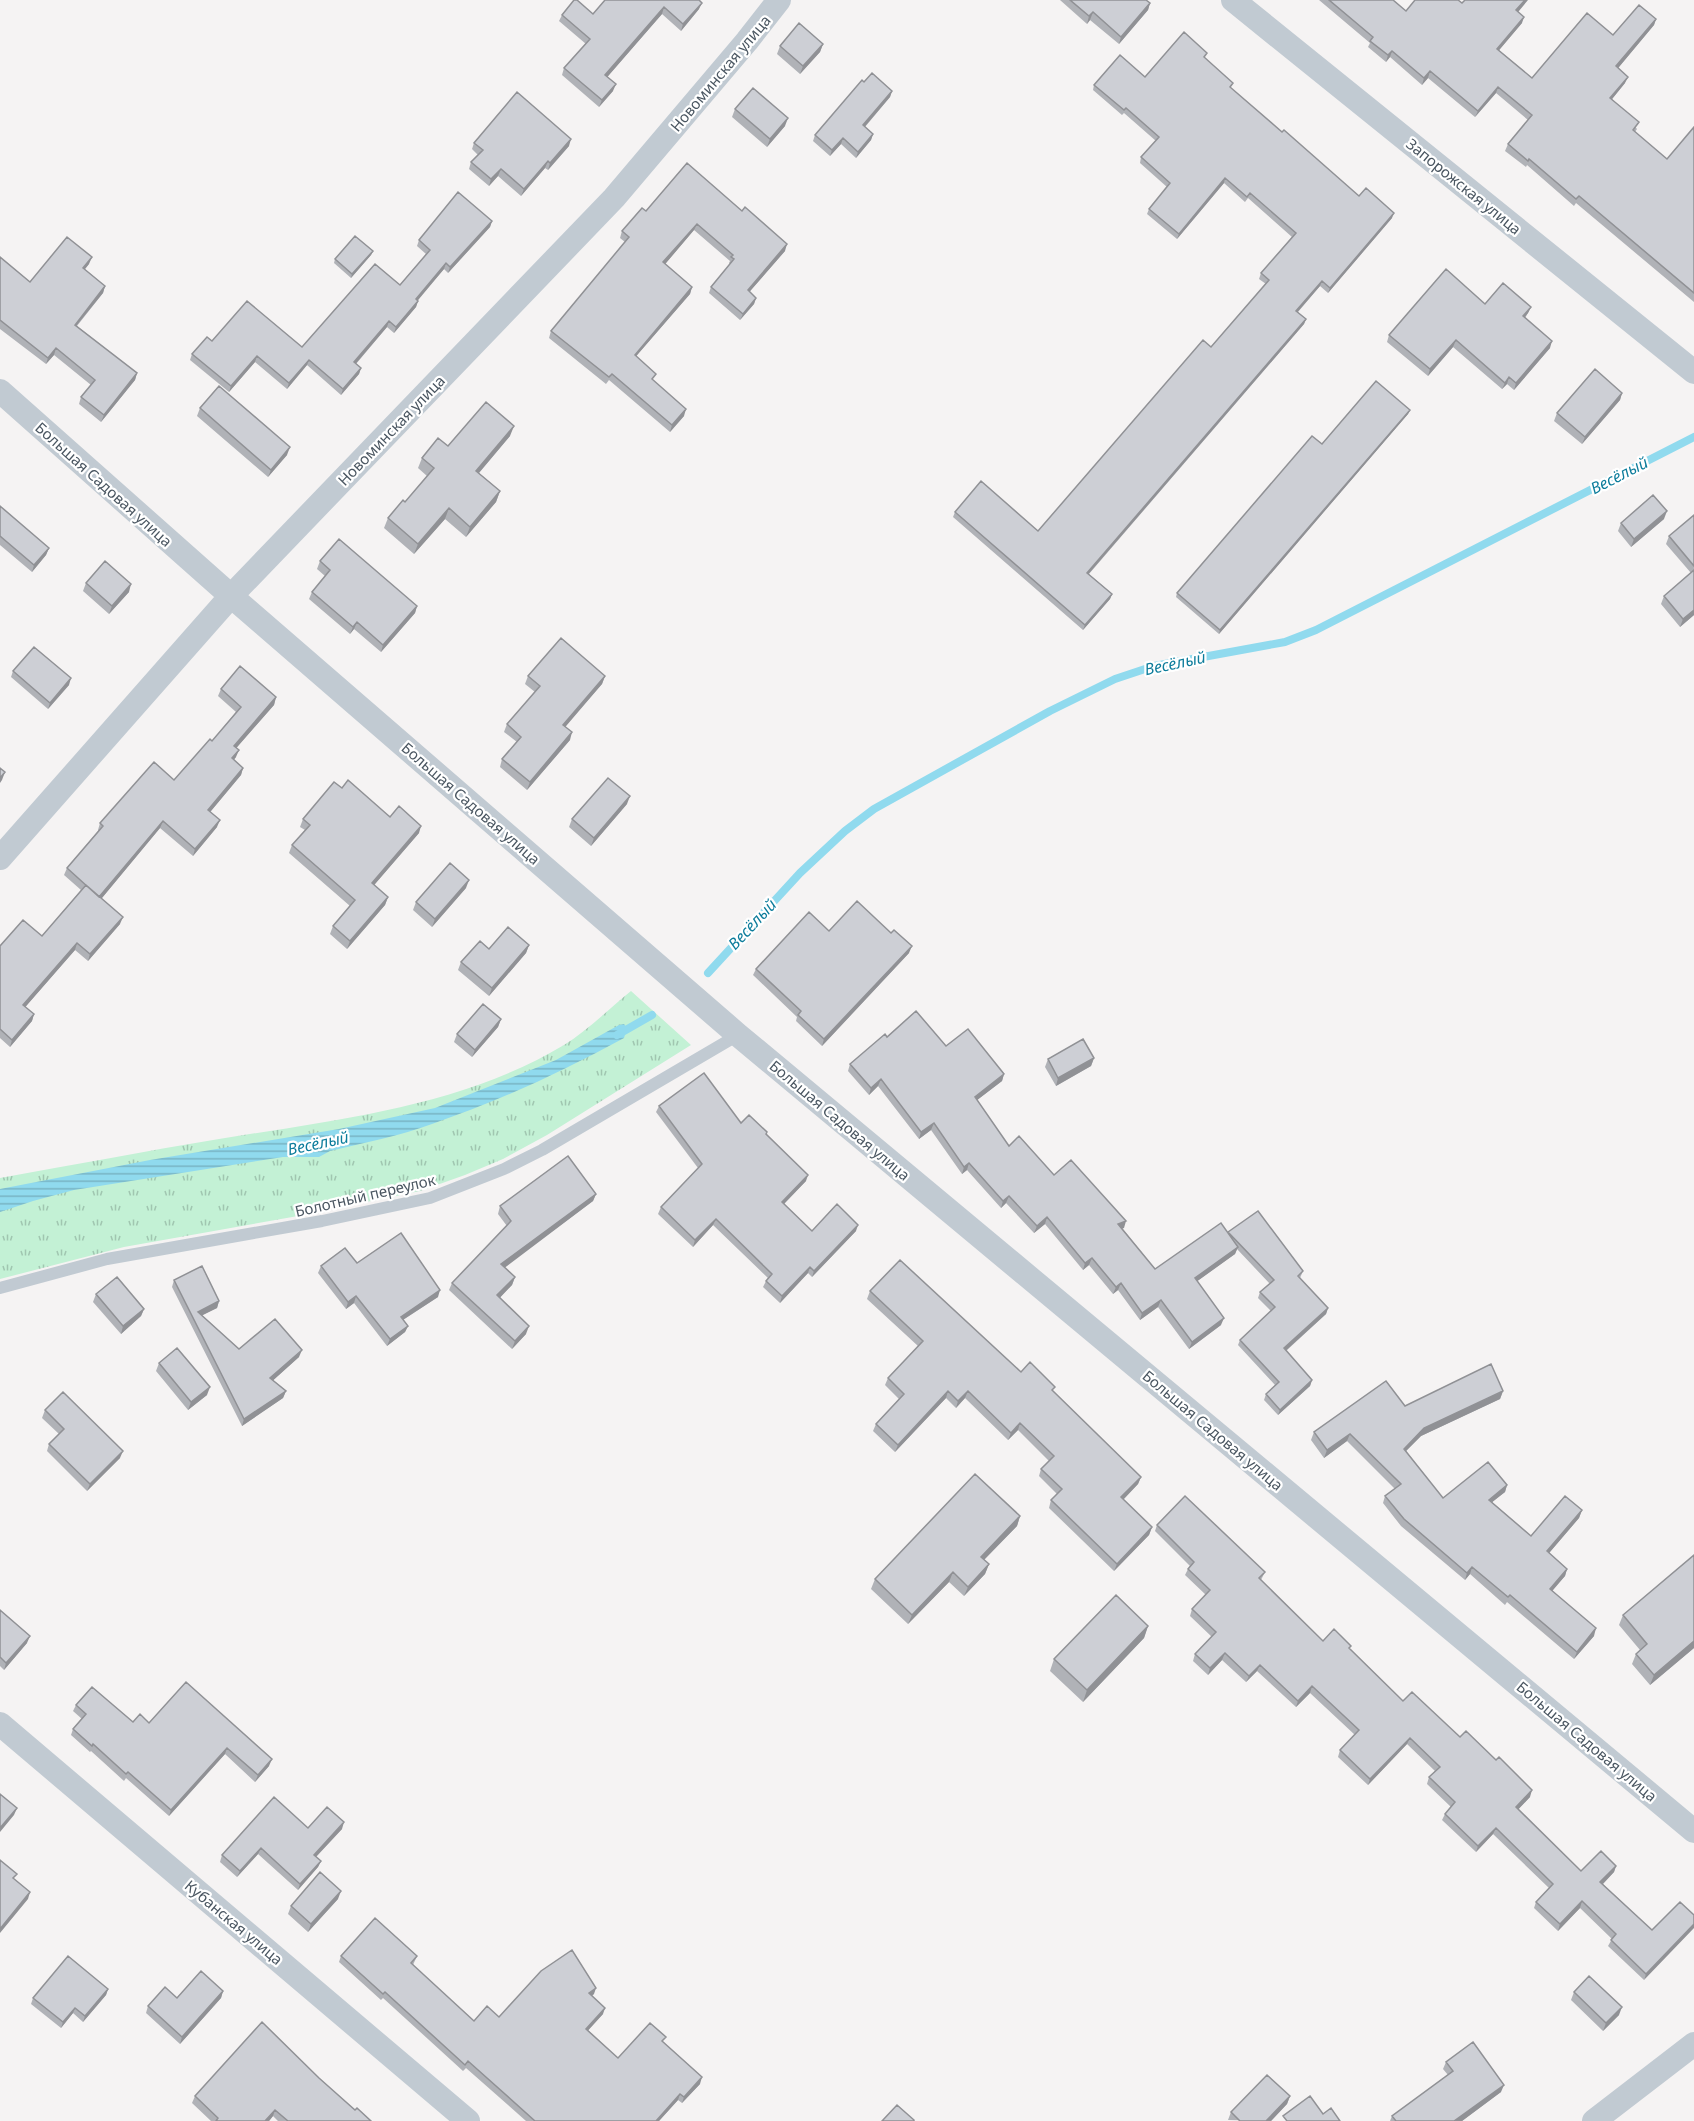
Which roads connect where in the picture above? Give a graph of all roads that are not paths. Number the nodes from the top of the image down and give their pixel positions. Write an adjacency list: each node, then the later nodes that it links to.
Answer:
1 (779, 0): 5 (street, Новоминская улица)
2 (1233, 0): 3 (street, Запорожская улица)
3 (1694, 372)
4 (0, 391): 5 (street, Большая Садовая улица)
5 (231, 596): 6 (street, Новоминская улица); 7 (street, Большая Садовая улица)
6 (0, 858)
7 (738, 1035): 8 (lane, Болотный переулок); 10 (street, Большая Садовая улица)
8 (0, 1288)
9 (0, 1724): 12 (street, Кубанская улица)
10 (1694, 1831)
11 (1694, 2044): 13 (street)
12 (468, 2121)
13 (1594, 2121)

